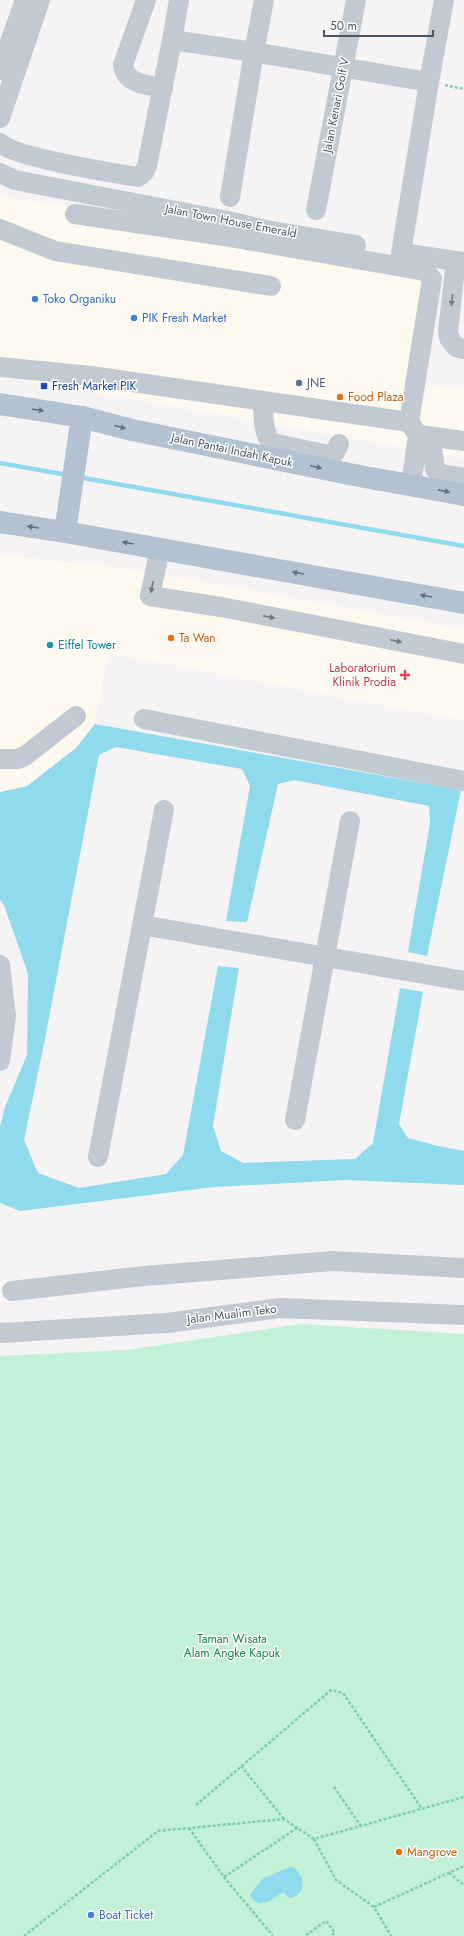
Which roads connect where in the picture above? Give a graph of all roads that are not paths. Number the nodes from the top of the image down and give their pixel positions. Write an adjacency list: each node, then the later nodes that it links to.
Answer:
1 (25, 0): 11 (street)
2 (40, 0): 14 (street)
3 (146, 0): 13 (street)
4 (180, 0): 8 (street)
5 (264, 0): 9 (street)
6 (356, 0): 10 (street, Jalan Kenari Golf V)
7 (444, 0): 12 (street)
8 (172, 40): 9 (street); 13 (street)
9 (254, 52): 10 (street); 17 (street)
10 (343, 67): 12 (street); 18 (street, Jalan Kenari Golf V)
11 (0, 70)
12 (428, 82): 21 (street)
13 (163, 88): 15 (street)
14 (0, 118)
15 (0, 143)
16 (0, 173): 21 (street, Jalan Town House Emerald)
17 (230, 197)
18 (316, 210)
19 (75, 214): 29 (street)
20 (0, 229): 23 (street)
21 (401, 253): 22 (street, Jalan Town House Emerald)
22 (460, 262): 24 (street, one-way to 24)
23 (272, 286)
24 (464, 349)
25 (0, 367): 26 (street)
26 (263, 402): 29 (street); 31 (street)
27 (0, 404): 28 (main road, Jalan Pantai Indah Kapuk, one-way to 28)
28 (82, 417): 33 (main road, Jalan Pantai Indah Kapuk, one-way to 33); 36 (main road)
29 (422, 432): 30 (street); 32 (street); 33 (street)
30 (464, 441)
31 (339, 444)
32 (464, 478)
33 (416, 486): 34 (main road, Jalan Pantai Indah Kapuk, one-way to 34)
34 (464, 495)
35 (0, 522): 36 (main road, one-way to 35)
36 (65, 532): 37 (main road, one-way to 36)
37 (160, 548): 38 (main road, one-way to 37); 39 (street, one-way to 39)
38 (464, 603)
39 (464, 654)
40 (76, 716): 42 (street)
41 (144, 719): 43 (street)
42 (0, 759)
43 (464, 781)
44 (164, 810): 46 (street)
45 (350, 821): 47 (street)
46 (142, 925): 47 (street); 52 (street)
47 (325, 957): 49 (street); 51 (street)
48 (0, 965): 50 (street)
49 (464, 982)
50 (0, 1061)
51 (295, 1120)
52 (98, 1157)
53 (464, 1268): 54 (street)
54 (12, 1291)
55 (464, 1315): 56 (street, Jalan Mualim Teko)
56 (0, 1333)

